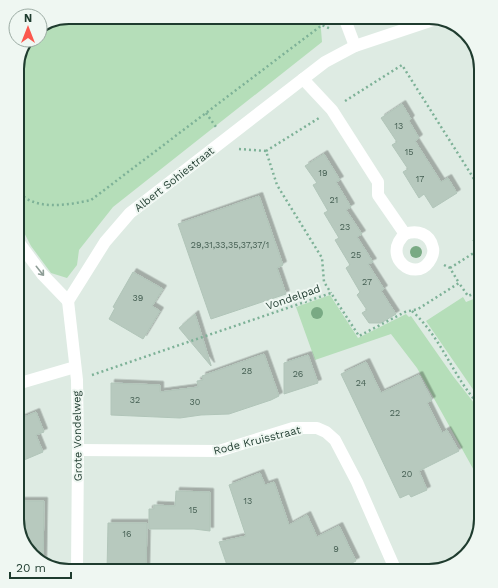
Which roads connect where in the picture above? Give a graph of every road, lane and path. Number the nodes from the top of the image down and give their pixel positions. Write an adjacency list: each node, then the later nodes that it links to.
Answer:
1 (347, 24): 3 (street)
2 (421, 24): 3 (street, Albert Sohiestraat)
3 (355, 46): 4 (street, Albert Sohiestraat); 9 (path)
4 (303, 79): 5 (street); 18 (street, Albert Sohiestraat)
5 (332, 110): 7 (path); 8 (path); 10 (street)
6 (236, 149): 7 (path)
7 (266, 151): 16 (path)
8 (474, 179)
9 (24, 197)
10 (405, 234): 13 (street); 13 (street)
11 (24, 250): 18 (street, one-way to 18)
12 (474, 253): 14 (path)
13 (432, 258): 14 (path)
14 (450, 268): 15 (path)
15 (459, 283): 17 (path); 19 (path, Vondelpad)
16 (330, 293): 19 (path, Vondelpad); 21 (path, Vondelpad)
17 (474, 294)
18 (68, 301): 20 (street, Grote Vondelweg)
19 (412, 311): 23 (path)
20 (75, 367): 21 (street, Grote Vondelweg); 22 (street)
21 (77, 380): 24 (street, Grote Vondelweg)
22 (24, 382)
23 (474, 397)
24 (78, 450): 25 (street, Grote Vondelweg); 26 (street, Rode Kruisstraat)
25 (77, 564)
26 (393, 564)

